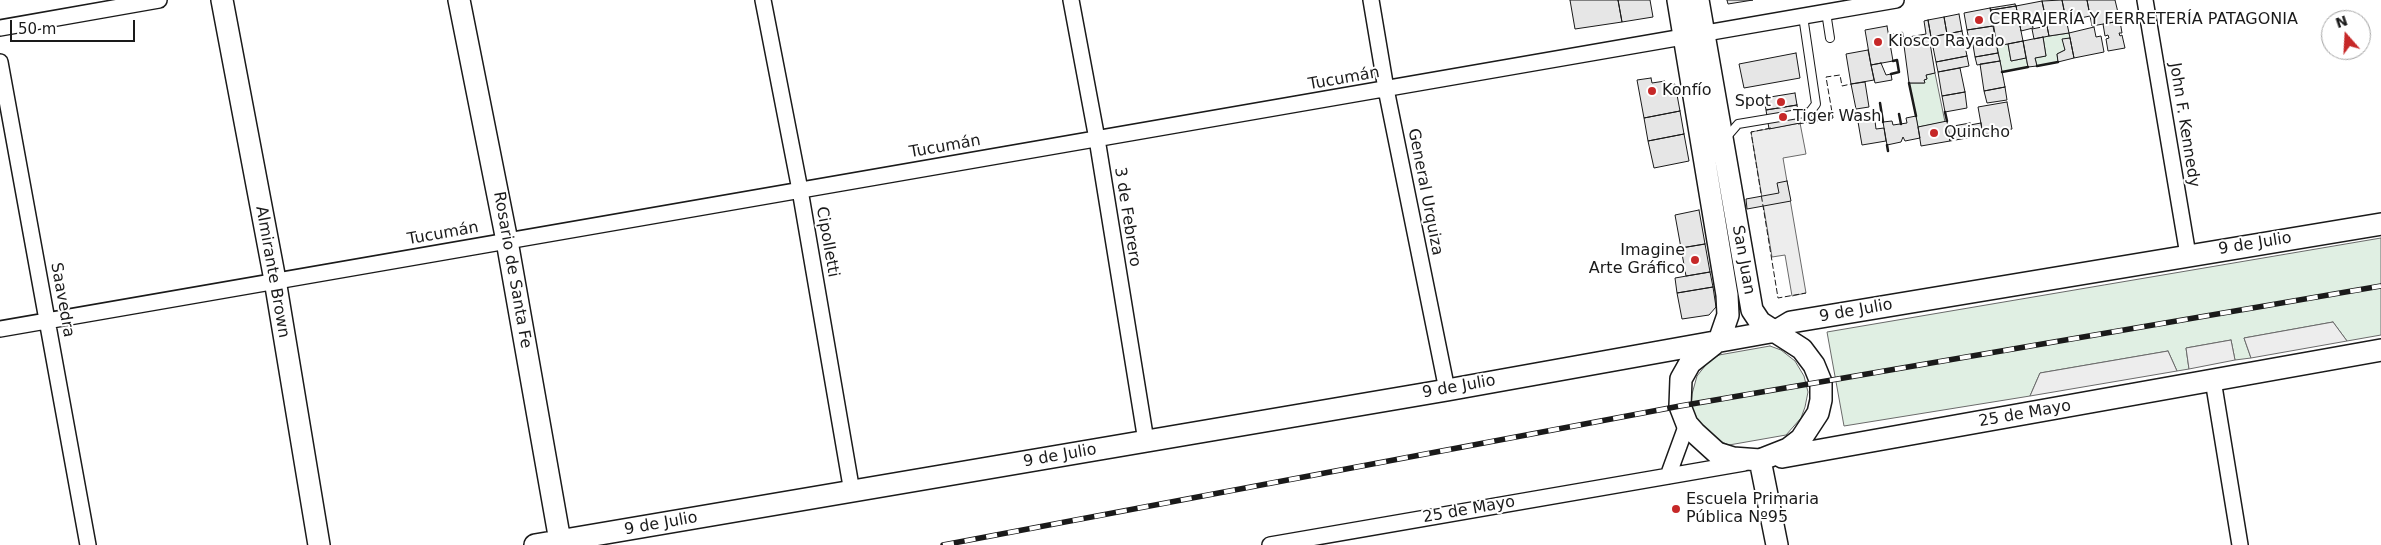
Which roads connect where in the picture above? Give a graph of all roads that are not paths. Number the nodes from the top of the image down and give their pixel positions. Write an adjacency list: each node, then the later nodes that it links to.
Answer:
1 (159, 0): 13 (street)
2 (222, 0): 24 (main road, Almirante Brown)
3 (459, 0): 22 (main road, Rosario de Santa Fe)
4 (763, 0): 20 (street, Cipolletti)
5 (1071, 0): 18 (street, 3 de Febrero)
6 (1371, 0): 17 (street, General Urquiza)
7 (1678, 0): 14 (main road, San Juan)
8 (1698, 0): 14 (main road, San Juan)
9 (1896, 0): 11 (street, Tucumán)
10 (2145, 0): 23 (street, John F. Kennedy)
11 (1826, 12): 12 (street, Tucumán); 15 (lane)
12 (1803, 16): 14 (street, Tucumán); 19 (lane)
13 (0, 28)
14 (1694, 34): 17 (street, Tucumán); 19 (main road, San Juan); 28 (main road, San Juan)
15 (1830, 38)
16 (0, 62): 25 (street, Saavedra)
17 (1386, 89): 18 (street, Tucumán); 31 (street, General Urquiza)
18 (1097, 139): 20 (street, Tucumán); 33 (street, 3 de Febrero)
19 (1722, 142): 27 (main road, San Juan)
20 (800, 190): 22 (street, Tucumán); 36 (street, Cipolletti)
21 (2381, 224): 23 (main road, 9 de Julio)
22 (507, 241): 24 (street, Tucumán); 37 (main road, Rosario de Santa Fe)
23 (2188, 255): 27 (main road, 9 de Julio)
24 (274, 280): 25 (street, Tucumán); 39 (main road, Almirante Brown)
25 (48, 320): 26 (street, Tucumán); 38 (street, Saavedra)
26 (0, 329)
27 (1776, 331): 28 (main road, 9 de Julio); 34 (main road, San Juan)
28 (1719, 341): 31 (main road, 9 de Julio); 32 (main road)
29 (2381, 350): 30 (main road, 25 de Mayo)
30 (2213, 380): 34 (main road, 25 de Mayo); 43 (street)
31 (1447, 390): 33 (main road, 9 de Julio)
32 (1687, 424): 34 (main road, San Juan); 35 (street)
33 (1146, 441): 36 (main road, 9 de Julio)
34 (1760, 460): 35 (street, 25 de Mayo); 42 (main road)
35 (1668, 476): 41 (street, 25 de Mayo)
36 (852, 492): 37 (main road, 9 de Julio)
37 (560, 541): 40 (main road, 9 de Julio)
38 (88, 545)
39 (319, 545)
40 (536, 545)
41 (1270, 545)
42 (1777, 545)
43 (2240, 545)

